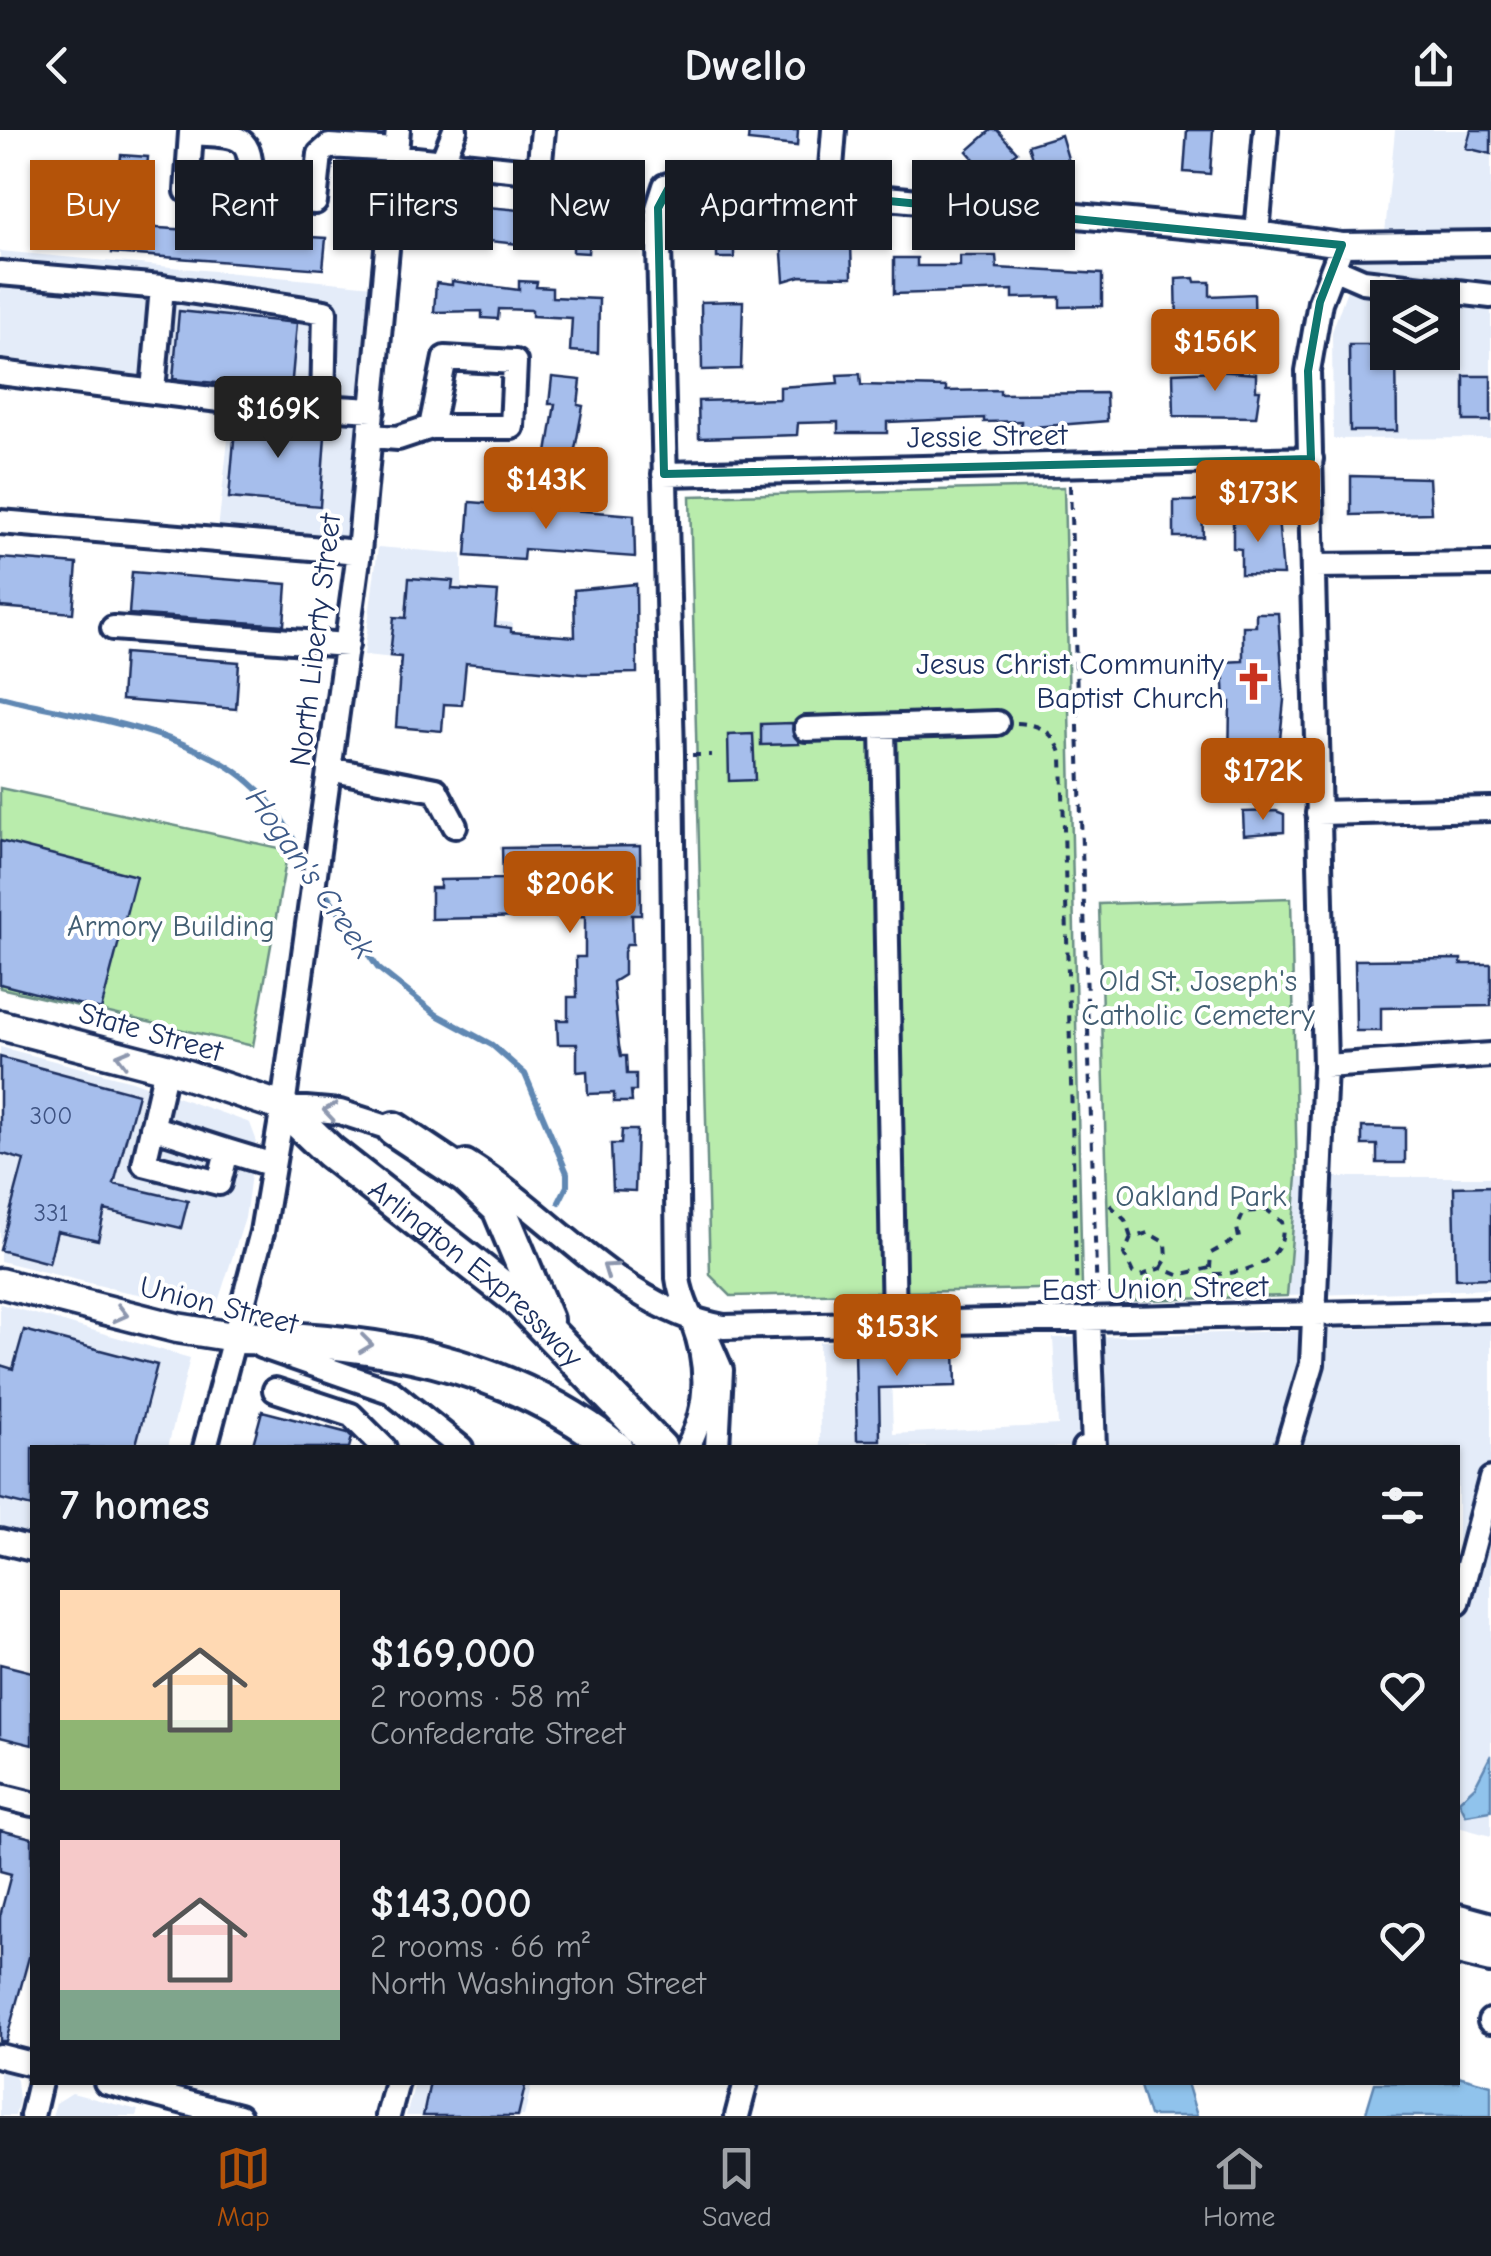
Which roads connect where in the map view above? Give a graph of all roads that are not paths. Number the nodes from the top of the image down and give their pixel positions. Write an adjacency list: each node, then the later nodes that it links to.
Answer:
1 (456, 130): 7 (street)
2 (543, 130): 9 (street)
3 (834, 130): 8 (street)
4 (1266, 130): 13 (street)
5 (397, 146): 6 (street); 12 (street); 23 (street, North Liberty Street)
6 (436, 160)
7 (443, 160)
8 (831, 160)
9 (493, 167)
10 (665, 186): 27 (street)
11 (892, 200): 13 (street)
12 (313, 202)
13 (1257, 233): 15 (street)
14 (1491, 243): 15 (street)
15 (1342, 245): 16 (street)
16 (1333, 268): 19 (street); 26 (street)
17 (0, 273): 18 (street)
18 (162, 287): 21 (street); 22 (street)
19 (1491, 296)
20 (0, 373): 21 (street)
21 (153, 391): 22 (street)
22 (323, 406): 23 (street)
23 (374, 410): 25 (street, North Liberty Street)
24 (431, 428): 24 (street); 25 (street)
25 (370, 436): 29 (street, North Liberty Street)
26 (1311, 459): 27 (street, Jessie Street); 31 (street)
27 (664, 474): 53 (street)
28 (0, 522): 29 (street)
29 (358, 552): 33 (street, North Liberty Street)
30 (1491, 564): 31 (street)
31 (1314, 566): 39 (street)
32 (113, 628): 33 (street)
33 (347, 645): 37 (street, North Liberty Street)
34 (997, 723): 35 (street)
35 (882, 727): 36 (street); 55 (street)
36 (806, 729)
37 (329, 770): 40 (street); 45 (street, North Liberty Street)
38 (1491, 808): 39 (street)
39 (1318, 812): 43 (street)
40 (455, 826)
41 (0, 1025): 44 (main road, State Street, one-way to 41)
42 (1491, 1055): 43 (street)
43 (1326, 1066): 52 (street)
44 (166, 1068): 45 (main road, State Street); 46 (street)
45 (282, 1107): 47 (street, East Union Street, one-way to 45); 49 (street, North Liberty Street); 57 (highway, Arlington Expressway)
46 (152, 1127): 48 (street); 48 (street)
47 (394, 1128): 53 (street, East Union Street, one-way to 47); 57 (highway)
48 (227, 1151): 49 (street)
49 (273, 1165): 56 (street, North Liberty Street)
50 (0, 1283): 56 (main road, Union Street, one-way to 56)
51 (1491, 1310): 52 (street, East Union Street)
52 (1315, 1314): 54 (street, East Union Street); 67 (street)
53 (692, 1319): 55 (street, East Union Street); 64 (street); 65 (street)
54 (1088, 1320): 55 (street, East Union Street); 66 (street)
55 (894, 1324)
56 (234, 1337): 59 (highway, Arlington Expressway, one-way to 59); 60 (street, North Liberty Street); 62 (street, Union Street)
57 (559, 1340): 59 (highway, Arlington Expressway)
58 (275, 1390): 61 (street)
59 (621, 1437): 63 (highway, Arlington Expressway)
60 (206, 1445)
61 (381, 1445)
62 (457, 1445)
63 (649, 1445)
64 (688, 1445)
65 (718, 1445)
66 (1094, 1445)
67 (1288, 1445)
68 (1491, 1479): 71 (street)
69 (0, 1541): 70 (street)
70 (30, 1548)
71 (1460, 1595)
72 (0, 1796): 73 (street)
73 (30, 1804)
74 (0, 2056): 75 (street)
75 (30, 2064)
76 (39, 2085): 80 (street)
77 (118, 2085): 81 (street)
78 (396, 2085): 82 (street)
79 (745, 2085): 83 (street)
80 (32, 2116)
81 (240, 2116)
82 (388, 2116)
83 (737, 2116)

